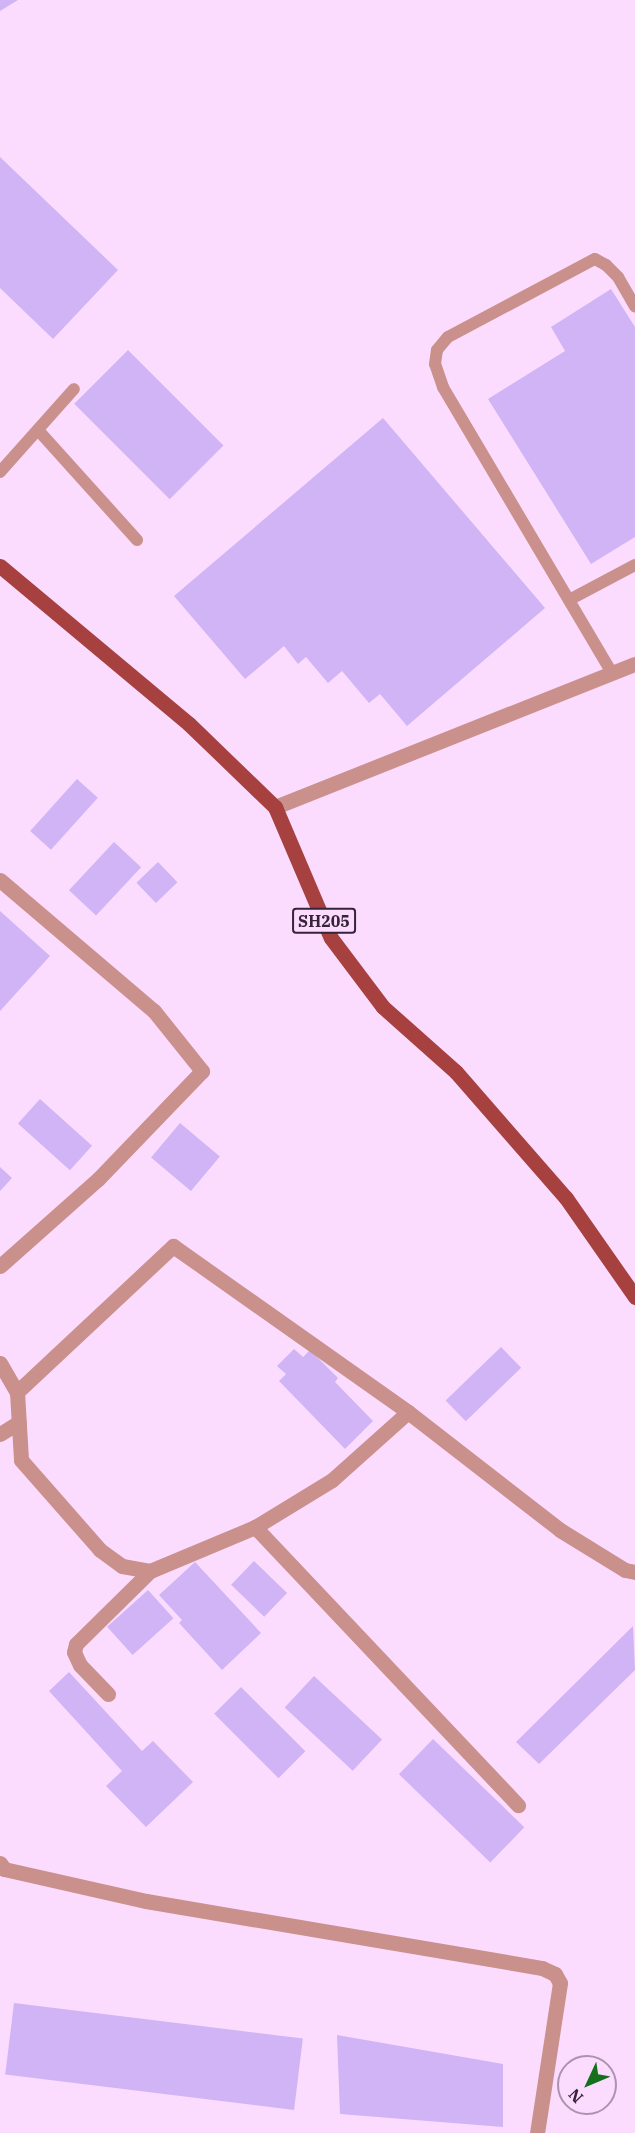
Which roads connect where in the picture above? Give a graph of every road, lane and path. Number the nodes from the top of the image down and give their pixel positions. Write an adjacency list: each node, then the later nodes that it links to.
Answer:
1 (635, 306): 8 (lane)
2 (74, 389): 3 (lane)
3 (38, 430): 4 (lane); 5 (lane)
4 (0, 472)
5 (137, 540)
6 (635, 565): 8 (lane)
7 (0, 566): 11 (main road, SH205)
8 (569, 600): 10 (lane)
9 (635, 664): 10 (street)
10 (612, 674): 11 (street)
11 (275, 807): 14 (main road, SH205)
12 (0, 880): 13 (street)
13 (0, 1266)
14 (635, 1296)
15 (0, 1363): 16 (street)
16 (17, 1392): 17 (street); 18 (street)
17 (408, 1412): 20 (street); 22 (street)
18 (19, 1422): 19 (street); 21 (street)
19 (0, 1434)
20 (255, 1527): 21 (street); 24 (street)
21 (150, 1571): 23 (street)
22 (635, 1572)
23 (108, 1694)
24 (518, 1805)
25 (1, 1869): 26 (street)
26 (537, 2133)

